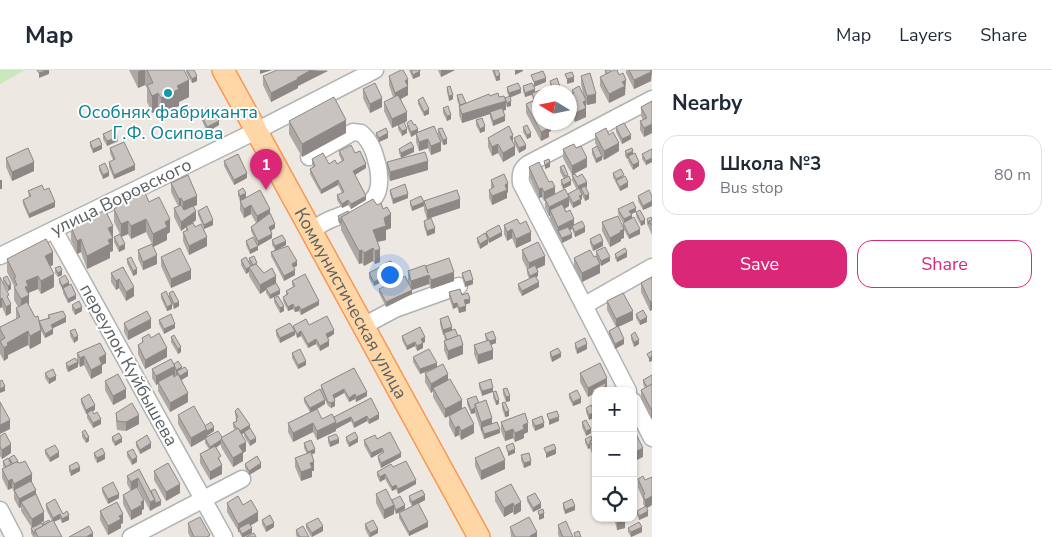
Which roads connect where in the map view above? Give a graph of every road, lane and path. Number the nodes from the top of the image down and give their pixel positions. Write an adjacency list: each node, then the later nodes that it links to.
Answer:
1 (224, 70): 4 (main road, Коммунистическая улица)
2 (376, 70): 4 (street, улица Воровского)
3 (652, 99): 11 (street)
4 (256, 131): 6 (street, улица Воровского); 7 (main road, Коммунистическая улица)
5 (309, 156): 7 (street)
6 (54, 230): 8 (street, улица Воровского); 17 (street, переулок Куйбышева)
7 (310, 230): 12 (main road, Коммунистическая улица)
8 (0, 256)
9 (652, 267): 11 (street)
10 (459, 286): 12 (street)
11 (584, 305): 13 (street)
12 (363, 326): 22 (main road, Коммунистическая улица)
13 (626, 387)
14 (637, 408): 15 (street)
15 (651, 433)
16 (242, 480): 17 (street)
17 (204, 501): 20 (street); 21 (street, переулок Куйбышева)
18 (0, 510): 19 (street)
19 (14, 537)
20 (131, 537)
21 (224, 537)
22 (479, 537)

